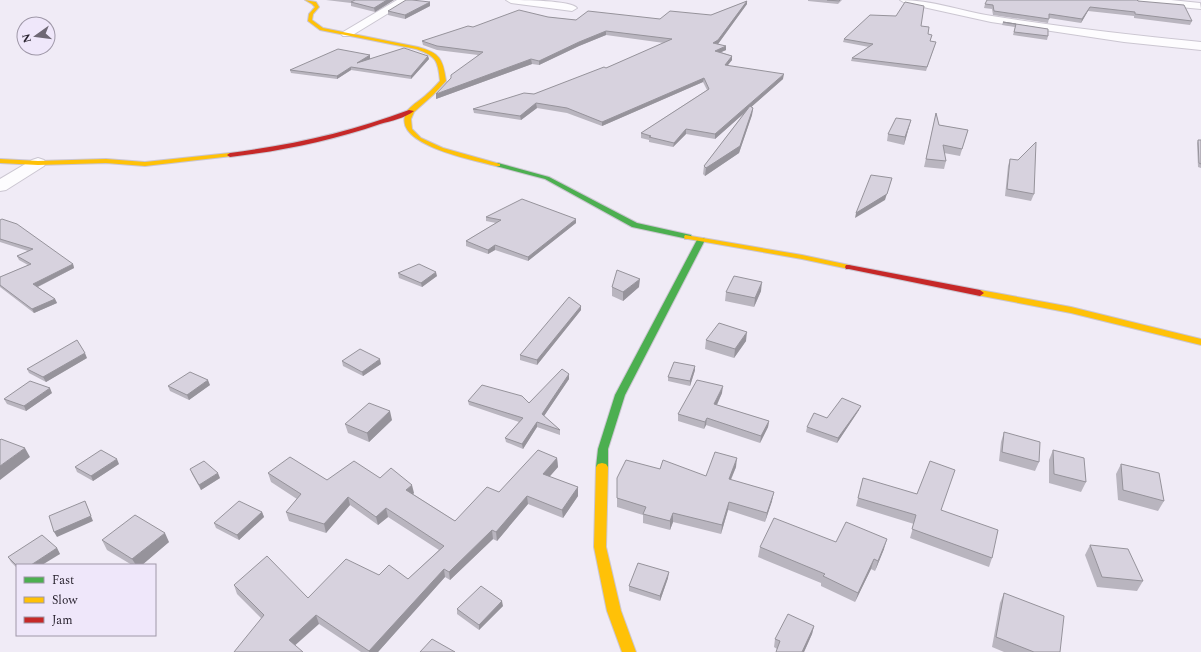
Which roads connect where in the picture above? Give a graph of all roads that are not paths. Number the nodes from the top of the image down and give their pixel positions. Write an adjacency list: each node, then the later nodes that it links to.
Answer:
1 (307, 0): 8 (street)
2 (405, 0): 8 (street)
3 (511, 0): 7 (street)
4 (906, 0): 9 (street)
5 (1138, 0): 6 (street)
6 (1199, 4)
7 (572, 8)
8 (347, 34): 10 (street)
9 (1201, 46)
10 (411, 111): 12 (street); 14 (street)
11 (0, 161): 12 (street)
12 (38, 163): 13 (street)
13 (0, 186)
14 (701, 240): 15 (street); 16 (street)
15 (1201, 342)
16 (629, 652)

